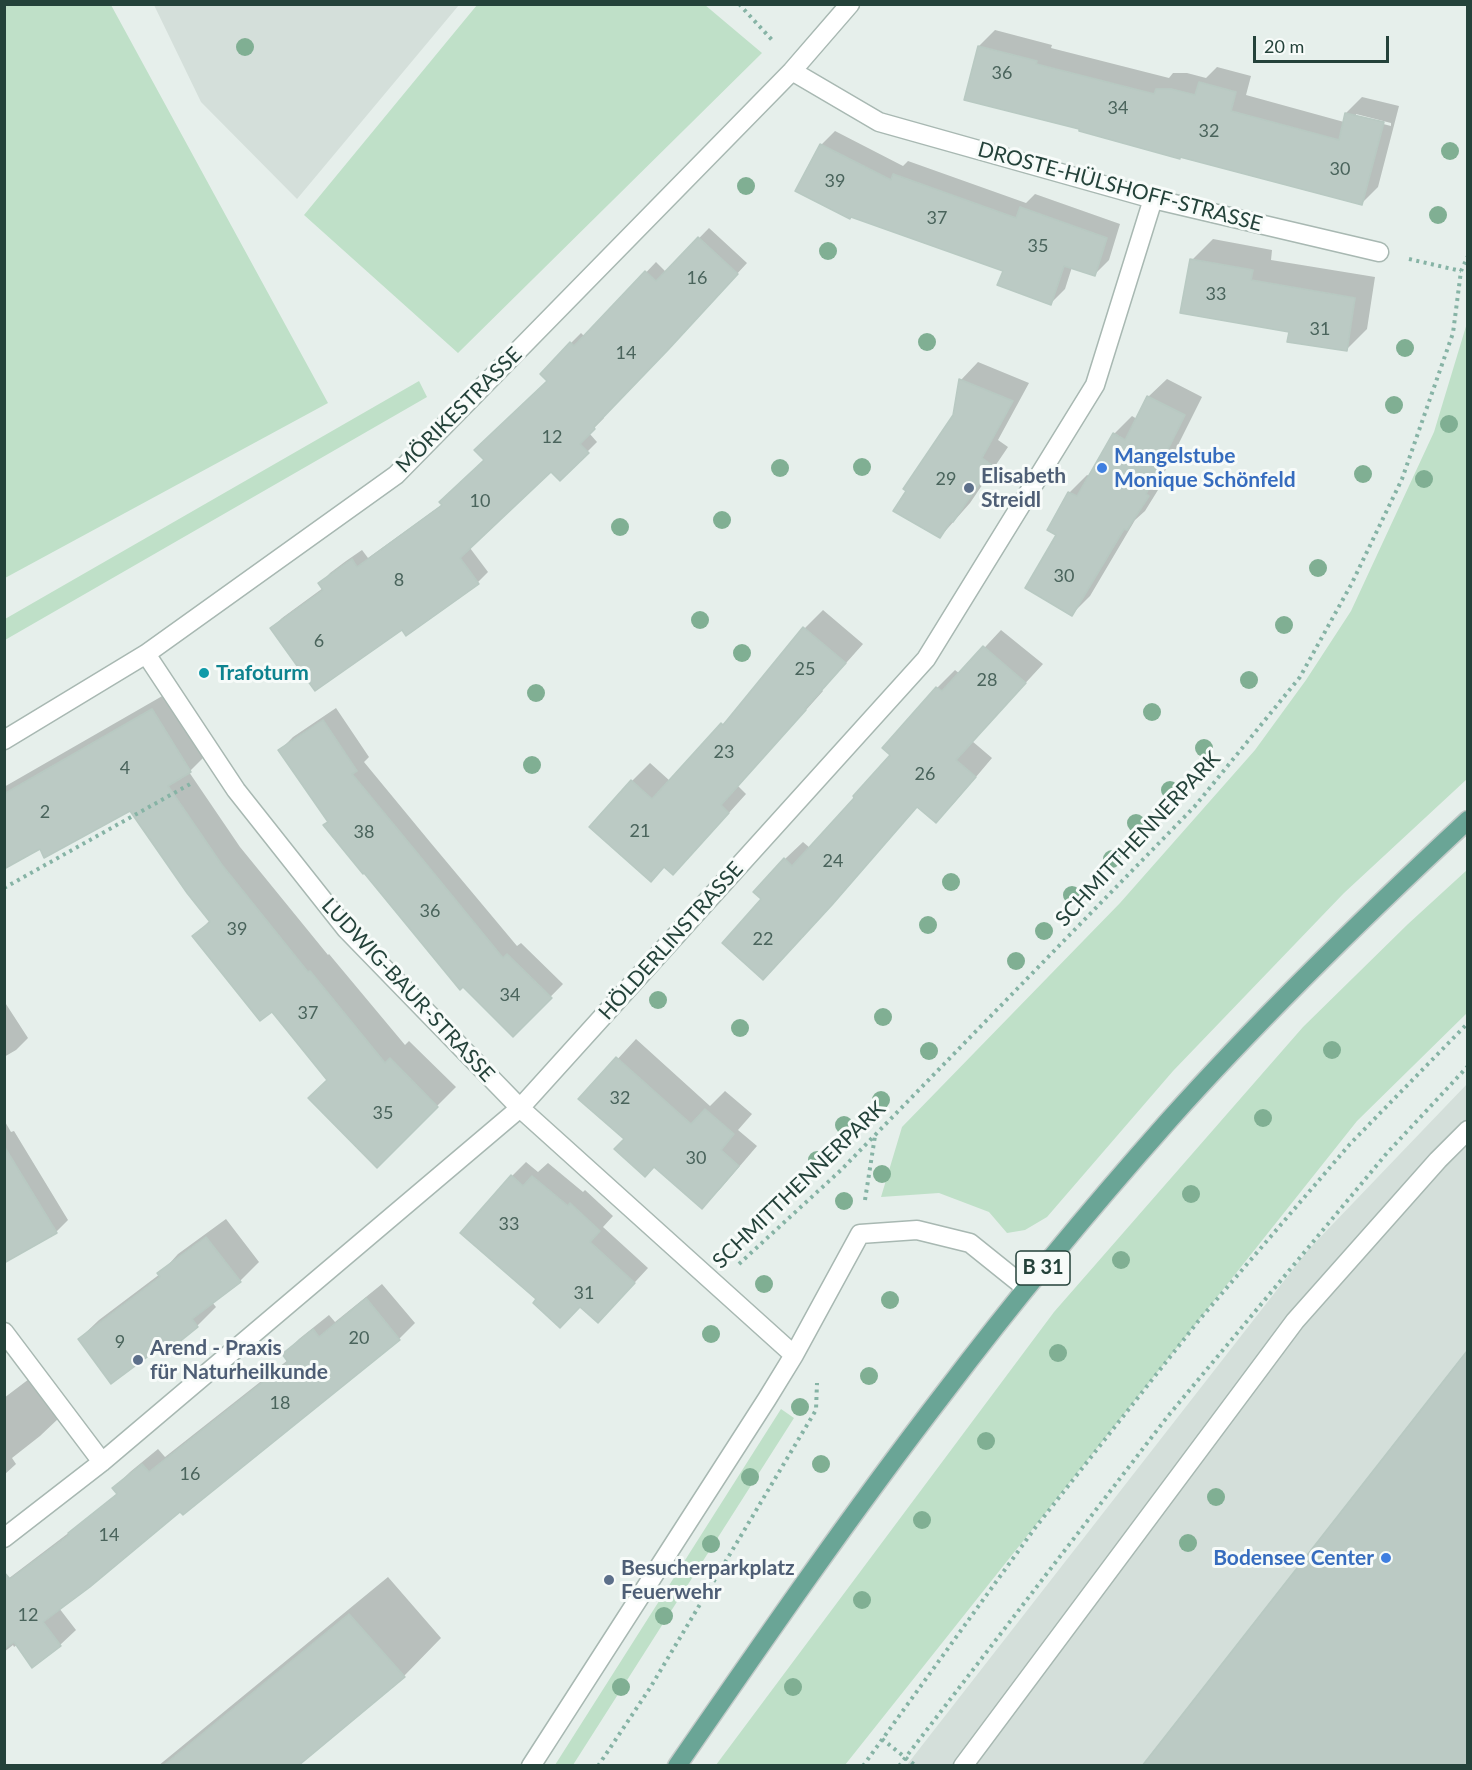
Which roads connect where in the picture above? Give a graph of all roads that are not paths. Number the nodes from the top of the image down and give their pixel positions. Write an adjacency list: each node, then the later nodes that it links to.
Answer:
1 (850, 4): 2 (street, MÖRIKESTRASSE)
2 (792, 71): 3 (street, DROSTE-HÜLSHOFF-STRASSE); 5 (street, MÖRIKESTRASSE)
3 (1152, 199): 4 (street, DROSTE-HÜLSHOFF-STRASSE); 8 (street, HÖLDERLINSTRASSE)
4 (1379, 252)
5 (146, 654): 6 (street, MÖRIKESTRASSE); 8 (street, LUDWIG-BAUR-STRASSE)
6 (4, 740)
7 (1467, 820): 10 (main road, B 31)
8 (520, 1108): 12 (street, LUDWIG-BAUR-STRASSE); 13 (street, HÖLDERLINSTRASSE)
9 (1467, 1130): 17 (street)
10 (1026, 1288): 12 (street); 16 (main road, B 31)
11 (4, 1332): 13 (street)
12 (794, 1355): 15 (street)
13 (102, 1462): 14 (street, HÖLDERLINSTRASSE)
14 (4, 1538)
15 (531, 1766)
16 (677, 1766)
17 (963, 1766)

